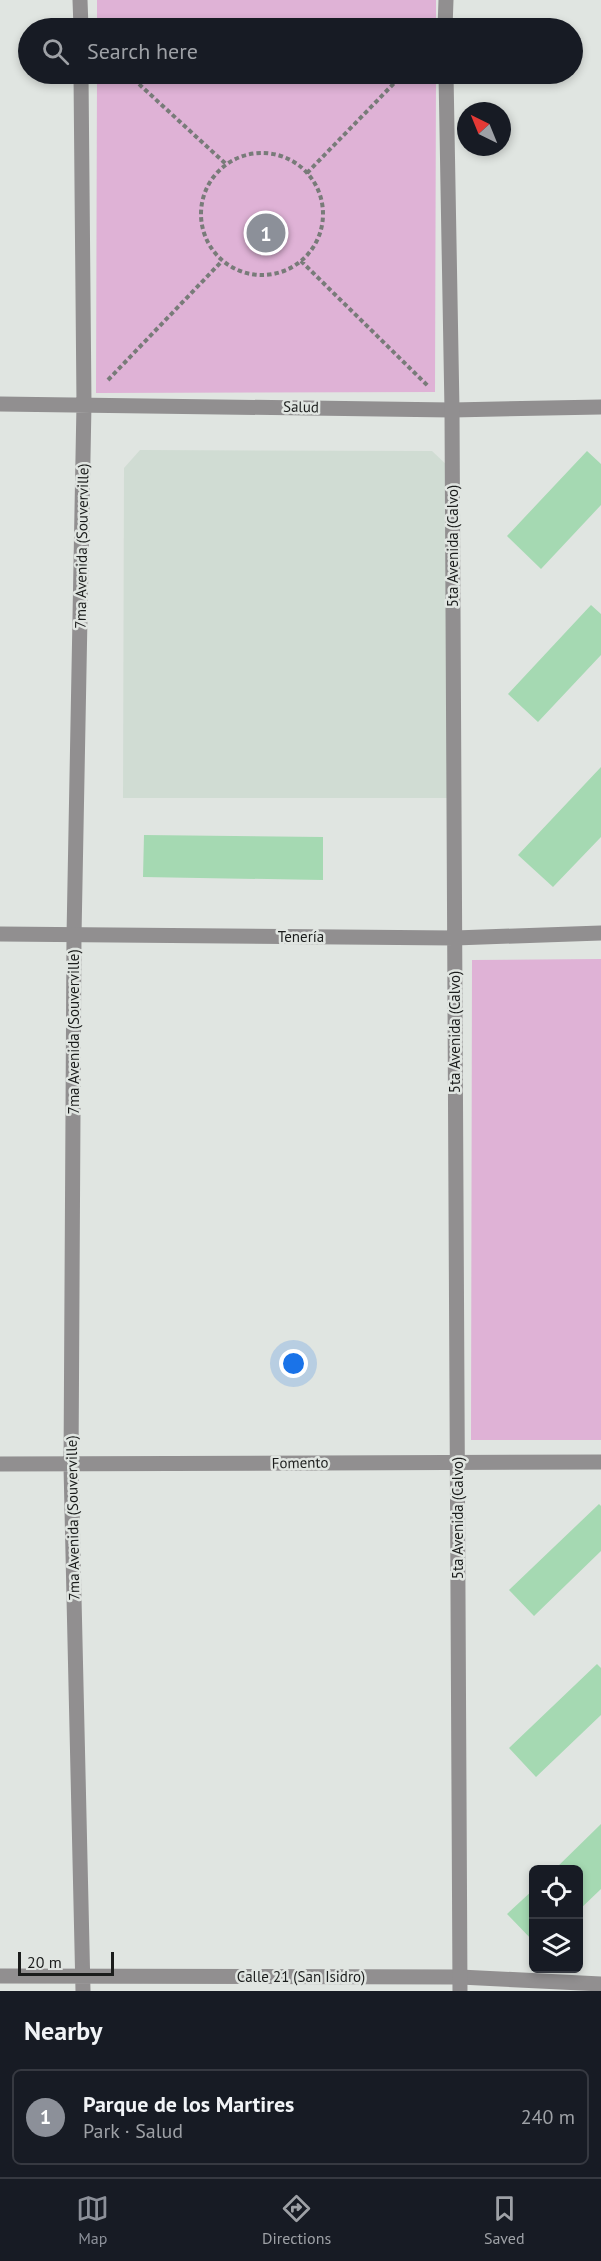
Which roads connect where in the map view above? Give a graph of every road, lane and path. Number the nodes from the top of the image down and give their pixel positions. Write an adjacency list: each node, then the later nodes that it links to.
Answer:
1 (80, 0): 3 (street)
2 (446, 0): 4 (street)
3 (81, 18)
4 (445, 18)
5 (81, 84): 14 (street, 7ma Avenida (Souverville))
6 (139, 84): 9 (path)
7 (393, 84): 10 (path)
8 (446, 84): 16 (street, 5ta Avenida (Calvo))
9 (226, 165): 10 (path); 11 (path)
10 (307, 173): 12 (path)
11 (222, 261): 12 (path); 14 (path)
12 (301, 261): 16 (path)
13 (0, 404): 14 (street, Salud)
14 (84, 404): 16 (street, Salud); 19 (street, 7ma Avenida (Souverville))
15 (601, 407): 16 (street, Salud)
16 (452, 410): 20 (street, 5ta Avenida (Calvo))
17 (601, 933): 20 (street, Tenería)
18 (0, 934): 19 (street, Tenería)
19 (74, 936): 20 (street, Tenería); 24 (street, 7ma Avenida (Souverville))
20 (455, 938): 21 (street, 5ta Avenida (Calvo))
21 (457, 1462): 22 (street, Fomento); 24 (street, Fomento); 27 (street, 5ta Avenida (Calvo))
22 (601, 1462)
23 (0, 1464): 24 (street, Fomento)
24 (72, 1466): 26 (street, 7ma Avenida (Souverville))
25 (0, 1976): 26 (street, Calle 21 (San Isidro))
26 (83, 1984): 27 (street, Calle 21 (San Isidro))
27 (460, 1984): 28 (street, Calle 21 (San Isidro))
28 (601, 1984)

